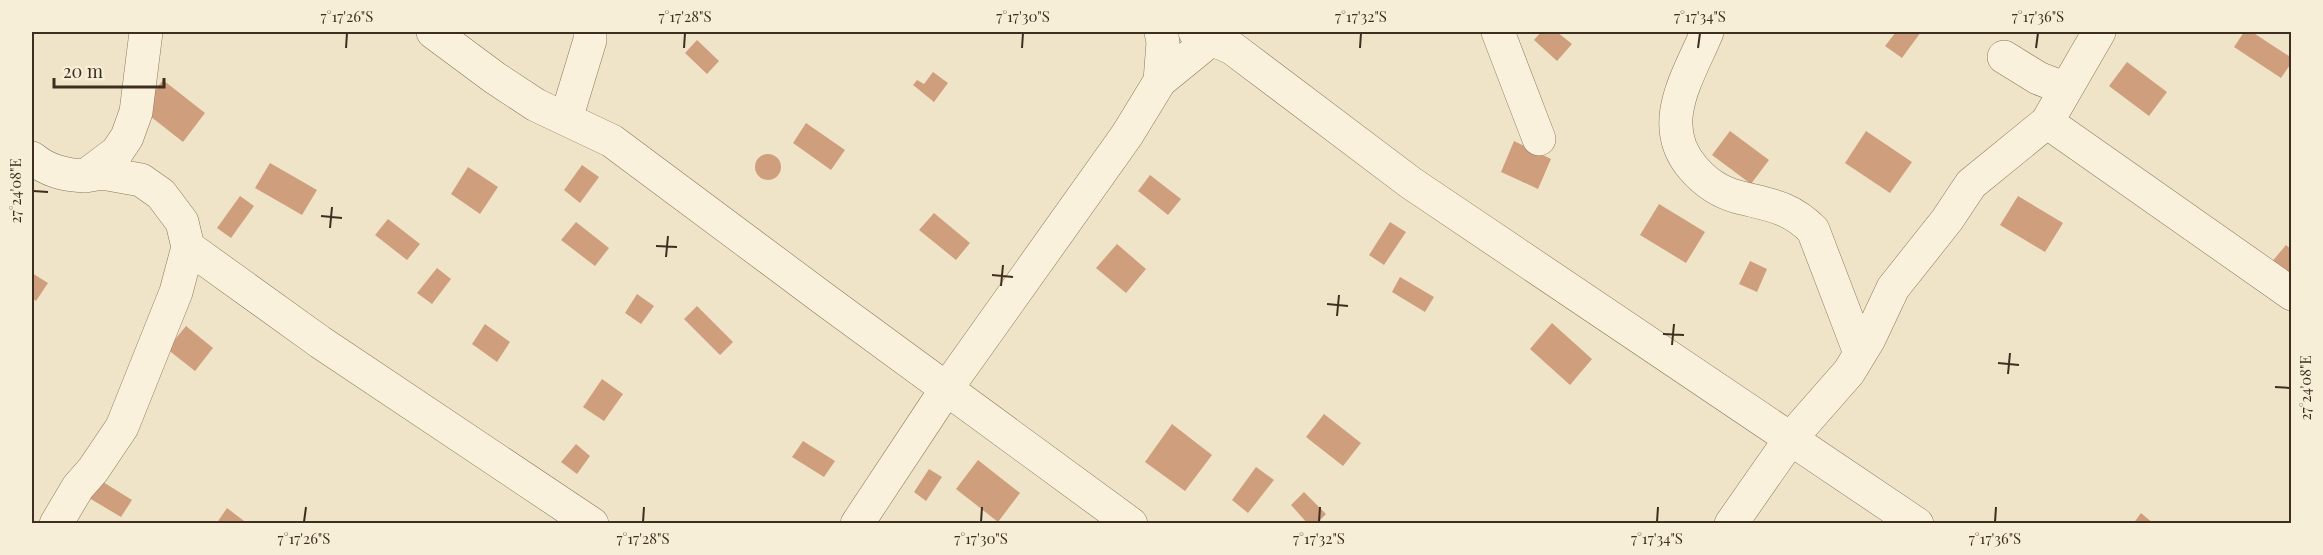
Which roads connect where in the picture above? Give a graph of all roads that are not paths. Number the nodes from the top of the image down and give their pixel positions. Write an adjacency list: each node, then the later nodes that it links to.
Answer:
1 (146, 32): 16 (street)
2 (433, 32): 12 (street)
3 (590, 32): 12 (street)
4 (1161, 32): 10 (street)
5 (1498, 32): 14 (street)
6 (1707, 32): 19 (street)
7 (2099, 32): 11 (street)
8 (1209, 34): 10 (street); 21 (street)
9 (2004, 57): 11 (street)
10 (1160, 81): 20 (street)
11 (2066, 90): 13 (street)
12 (566, 119): 20 (street)
13 (2047, 122): 18 (street); 19 (street)
14 (1539, 139)
15 (32, 158): 16 (street)
16 (85, 176): 17 (street)
17 (188, 247): 22 (street); 23 (street)
18 (2292, 294)
19 (1860, 353): 21 (street)
20 (947, 388): 24 (street); 25 (street)
21 (1791, 438): 26 (street); 27 (street)
22 (56, 524)
23 (592, 524)
24 (857, 524)
25 (1131, 524)
26 (1731, 524)
27 (1917, 524)

